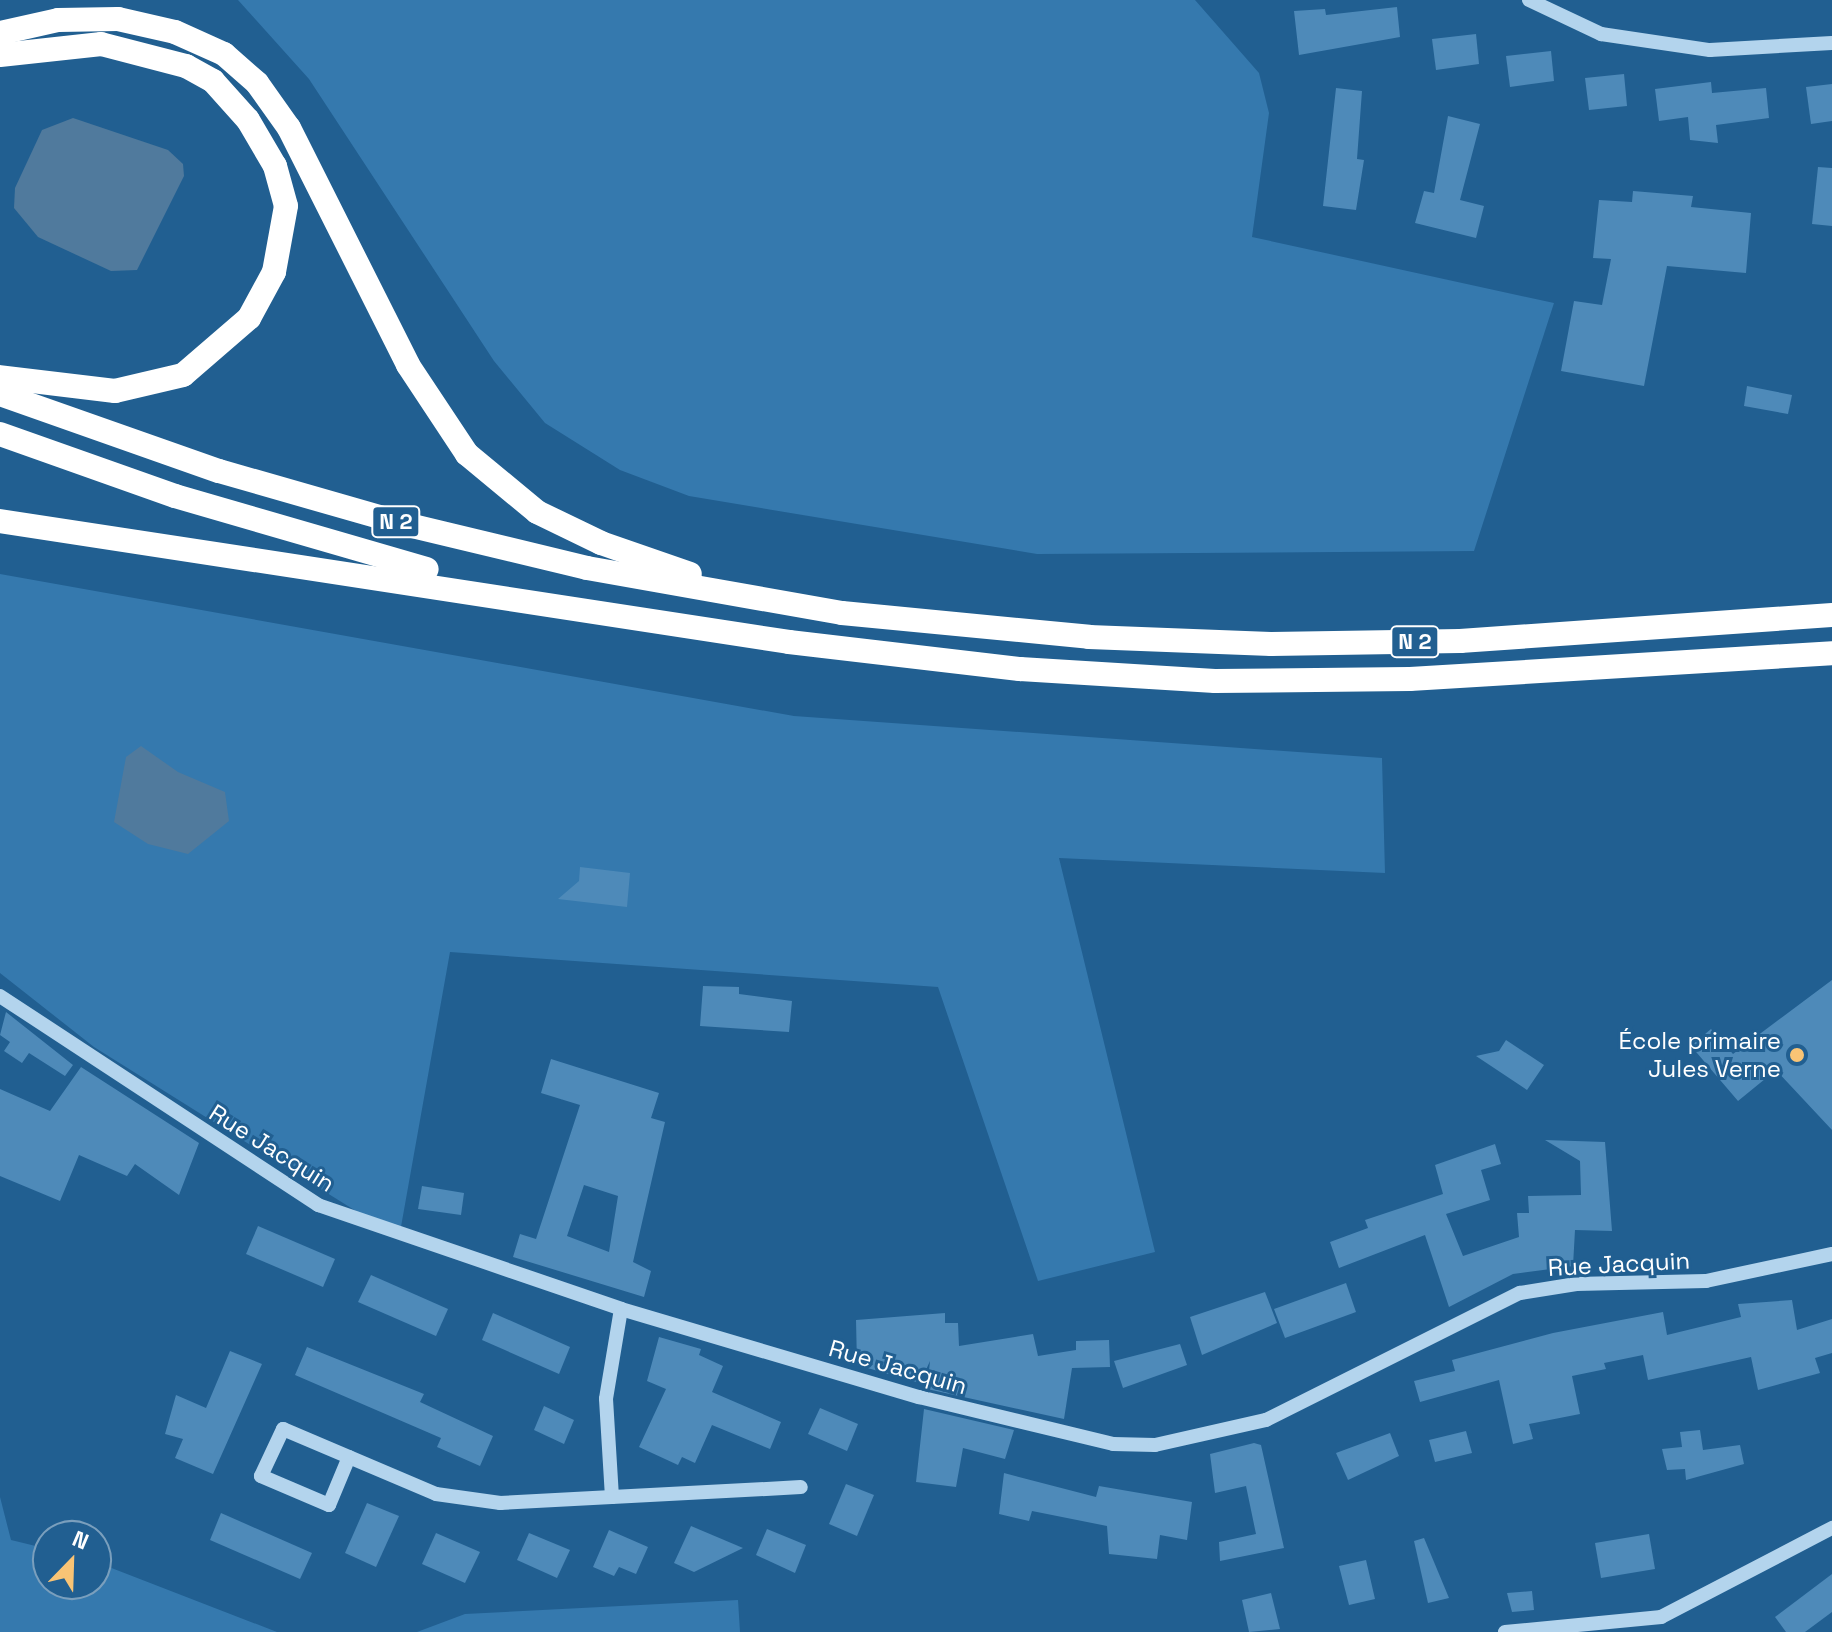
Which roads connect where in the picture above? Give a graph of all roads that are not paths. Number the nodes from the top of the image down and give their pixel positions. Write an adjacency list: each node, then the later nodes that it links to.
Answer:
1 (1529, 0): 3 (street)
2 (0, 33): 9 (highway)
3 (1832, 43)
4 (0, 55): 5 (highway)
5 (0, 377)
6 (0, 394): 9 (highway, N 2)
7 (0, 434): 10 (highway, N 2)
8 (0, 521): 10 (highway)
9 (804, 606): 11 (highway, N 2)
10 (589, 608): 12 (highway, N 2)
11 (1832, 615)
12 (1832, 653)
13 (0, 996): 15 (street, Rue Jacquin)
14 (1832, 1254): 15 (street, Rue Jacquin)
15 (621, 1309): 18 (street)
16 (349, 1457): 16 (street); 18 (street)
17 (801, 1487): 18 (street)
18 (612, 1497)
19 (1832, 1528): 20 (street)
20 (1505, 1632)

